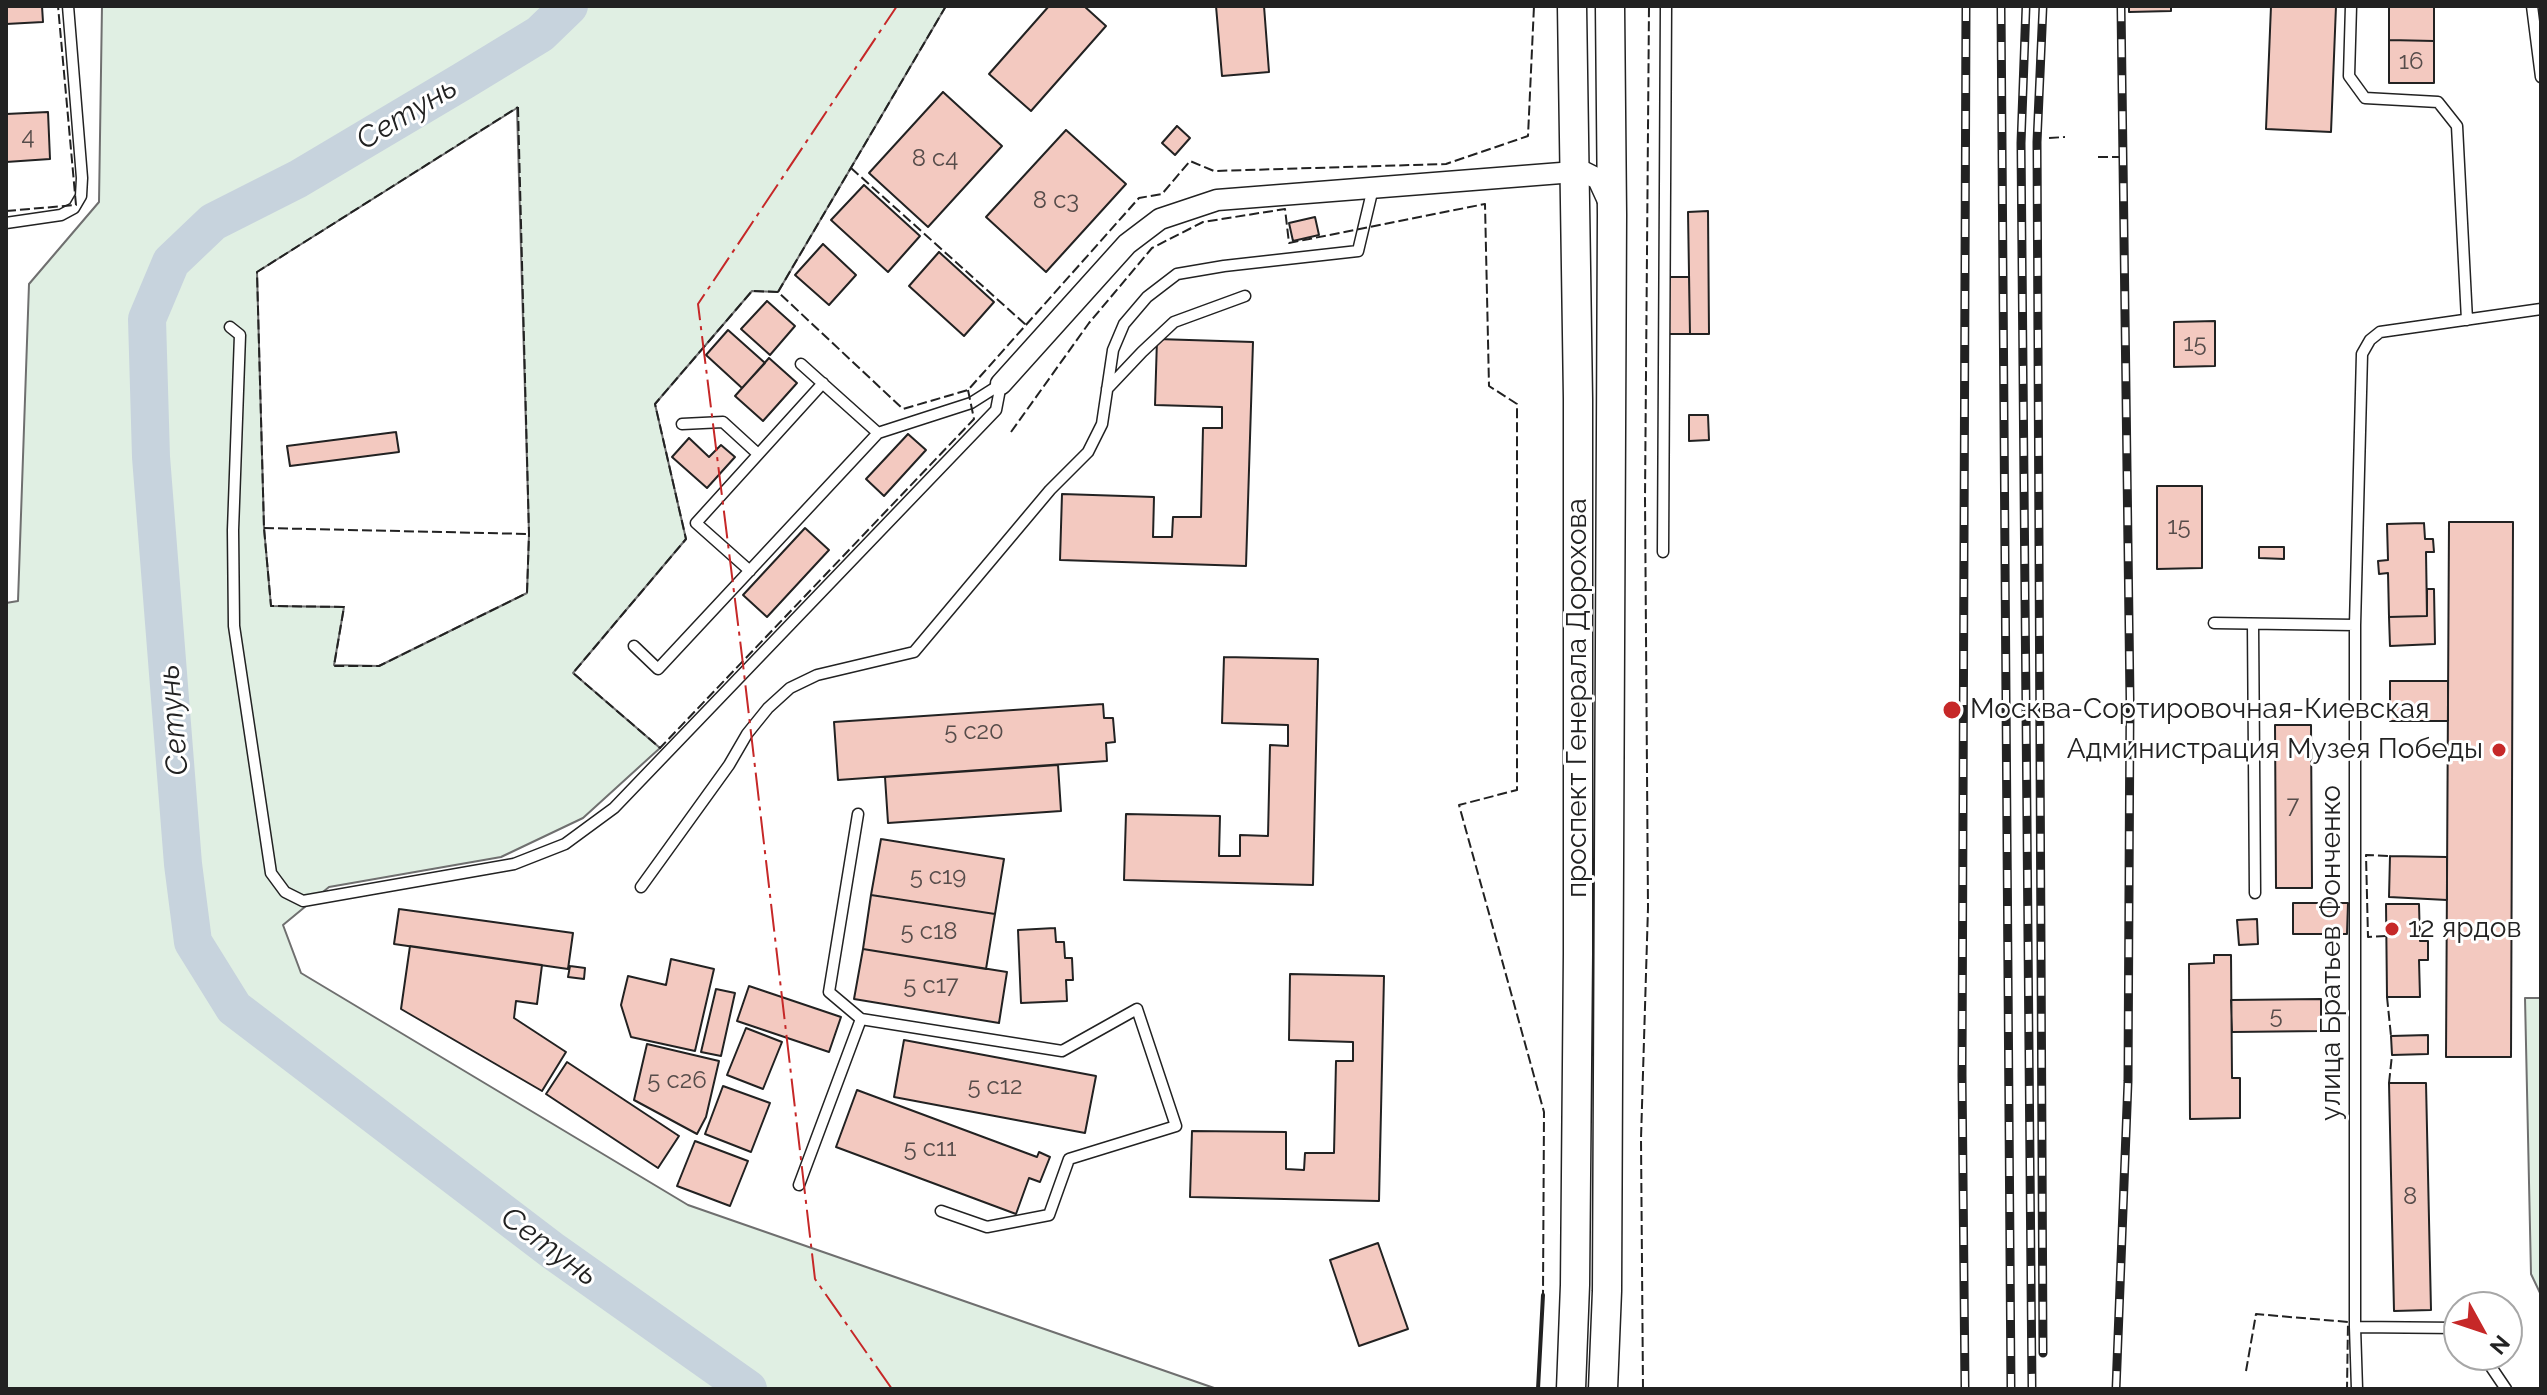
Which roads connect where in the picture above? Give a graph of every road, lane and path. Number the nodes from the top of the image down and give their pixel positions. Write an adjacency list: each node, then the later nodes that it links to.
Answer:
1 (68, 6): 11 (lane)
2 (1572, 6): 8 (main road, проспект Генерала Дорохова)
3 (1610, 6): 10 (main road, проспект Генерала Дорохова)
4 (1666, 6): 23 (lane)
5 (2351, 6): 14 (lane)
6 (2532, 6): 7 (lane)
7 (2541, 77)
8 (1574, 172): 9 (street); 10 (street); 38 (main road, проспект Генерала Дорохова)
9 (1373, 188): 18 (street); 19 (lane)
10 (1612, 215): 39 (main road, проспект Генерала Дорохова)
11 (6, 223)
12 (1245, 296): 19 (lane)
13 (2541, 309): 14 (lane)
14 (2467, 320): 27 (lane, улица Братьев Фонченко)
15 (230, 327): 18 (lane)
16 (801, 364): 17 (lane)
17 (823, 383): 21 (lane); 22 (lane)
18 (1001, 384): 21 (lane)
19 (1107, 389): 30 (lane)
20 (682, 424): 22 (lane)
21 (878, 433): 24 (lane)
22 (758, 454): 24 (lane)
23 (1663, 552)
24 (750, 571): 28 (lane)
25 (2214, 623): 26 (lane)
26 (2253, 624): 27 (lane); 31 (lane)
27 (2355, 625): 35 (lane, улица Братьев Фонченко)
28 (634, 646)
29 (858, 814): 32 (lane)
30 (641, 887)
31 (2255, 893)
32 (861, 1019): 33 (lane); 34 (lane)
33 (799, 1185)
34 (941, 1211)
35 (2355, 1327): 36 (lane); 40 (lane, улица Братьев Фонченко)
36 (2443, 1328)
37 (2494, 1371): 41 (lane)
38 (1571, 1389)
39 (1603, 1389)
40 (2357, 1389)
41 (2506, 1389)

